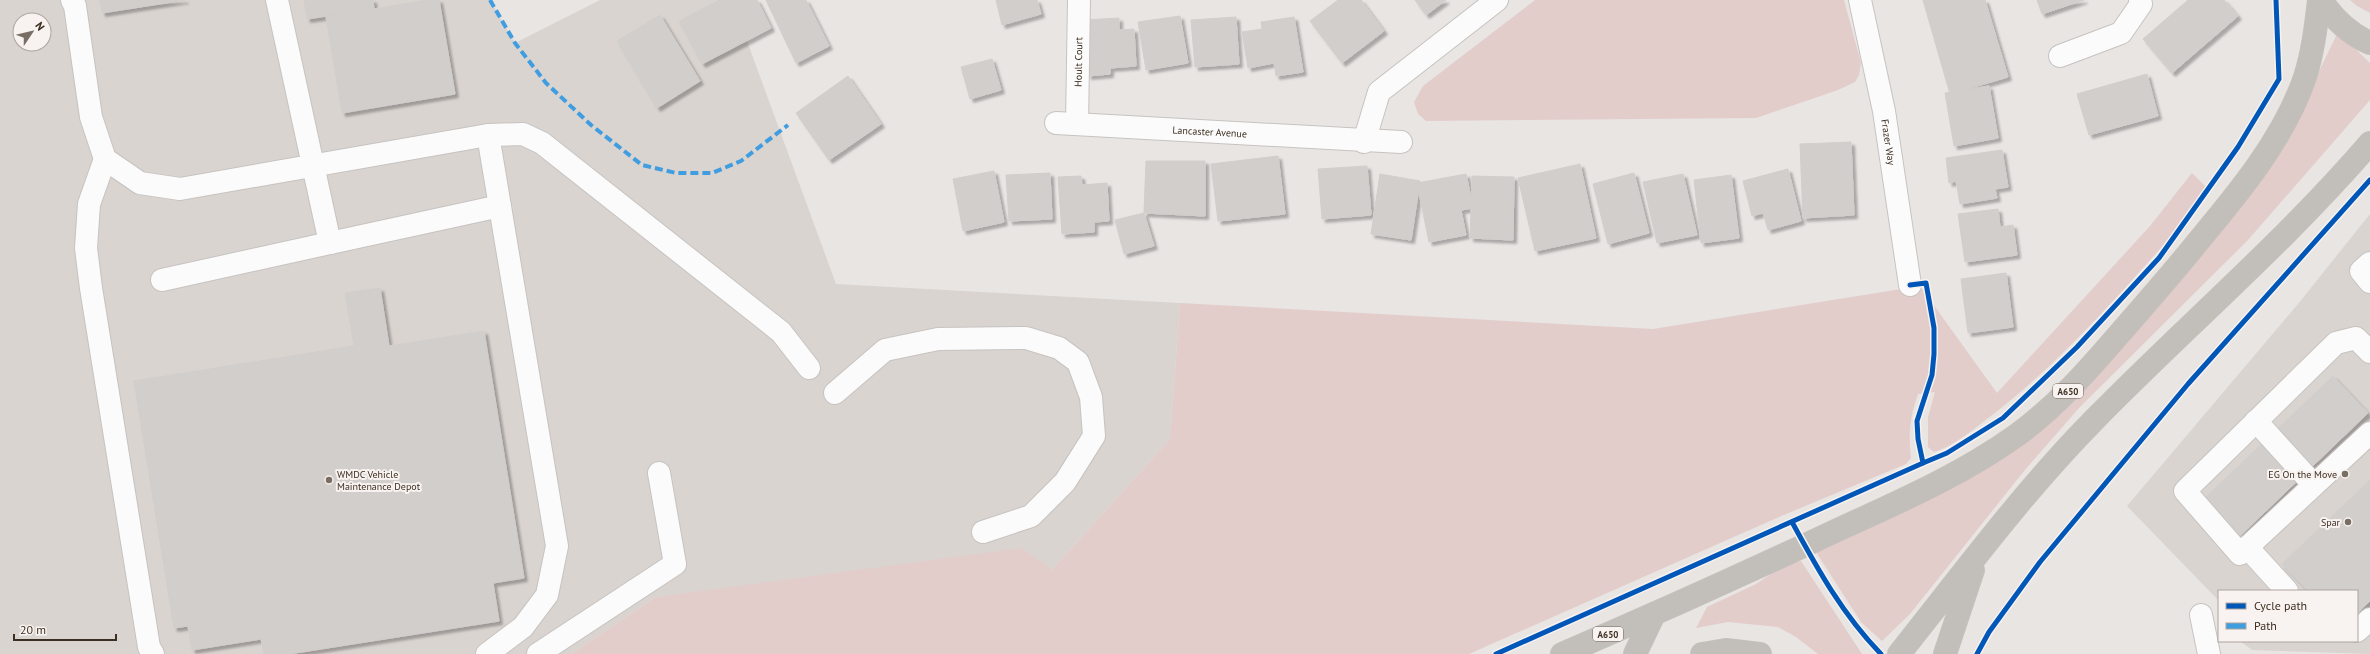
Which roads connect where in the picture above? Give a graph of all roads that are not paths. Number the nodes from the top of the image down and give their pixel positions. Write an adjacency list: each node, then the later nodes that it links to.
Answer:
1 (72, 0): 15 (street)
2 (277, 0): 16 (street)
3 (1079, 0): 10 (street, Hoult Court)
4 (1497, 0): 12 (street)
5 (1860, 0): 22 (street, Frazer Way)
6 (2320, 0): 8 (highway); 34 (highway, A650)
7 (2141, 2): 9 (street)
8 (2370, 43)
9 (2060, 56)
10 (1067, 124): 12 (street, Lancaster Avenue)
11 (488, 135): 16 (street); 17 (street); 24 (street)
12 (1364, 142): 13 (street, Lancaster Avenue)
13 (1400, 142)
14 (2370, 142): 32 (highway)
15 (105, 159): 16 (street); 38 (street)
16 (314, 166): 18 (street)
17 (500, 206): 18 (street); 39 (street)
18 (330, 243): 20 (street)
19 (2370, 262): 21 (street)
20 (162, 280)
21 (2370, 282)
22 (1910, 286)
23 (2370, 352): 26 (street)
24 (809, 368)
25 (835, 393): 30 (street)
26 (2256, 422): 29 (street); 31 (street)
27 (2370, 433): 29 (street)
28 (659, 473): 40 (street)
29 (2314, 485): 31 (street)
30 (983, 532)
31 (2247, 548): 33 (street)
32 (1978, 556): 45 (highway); 46 (highway)
33 (2286, 590)
34 (1654, 614): 41 (highway, A650); 42 (highway)
35 (2201, 615): 47 (street)
36 (2370, 619): 37 (street)
37 (2358, 630)
38 (153, 654)
39 (487, 654)
40 (538, 654)
41 (1562, 654)
42 (1635, 654)
43 (1702, 654): 44 (highway)
44 (1760, 654)
45 (1899, 654)
46 (1945, 654)
47 (2209, 654)

